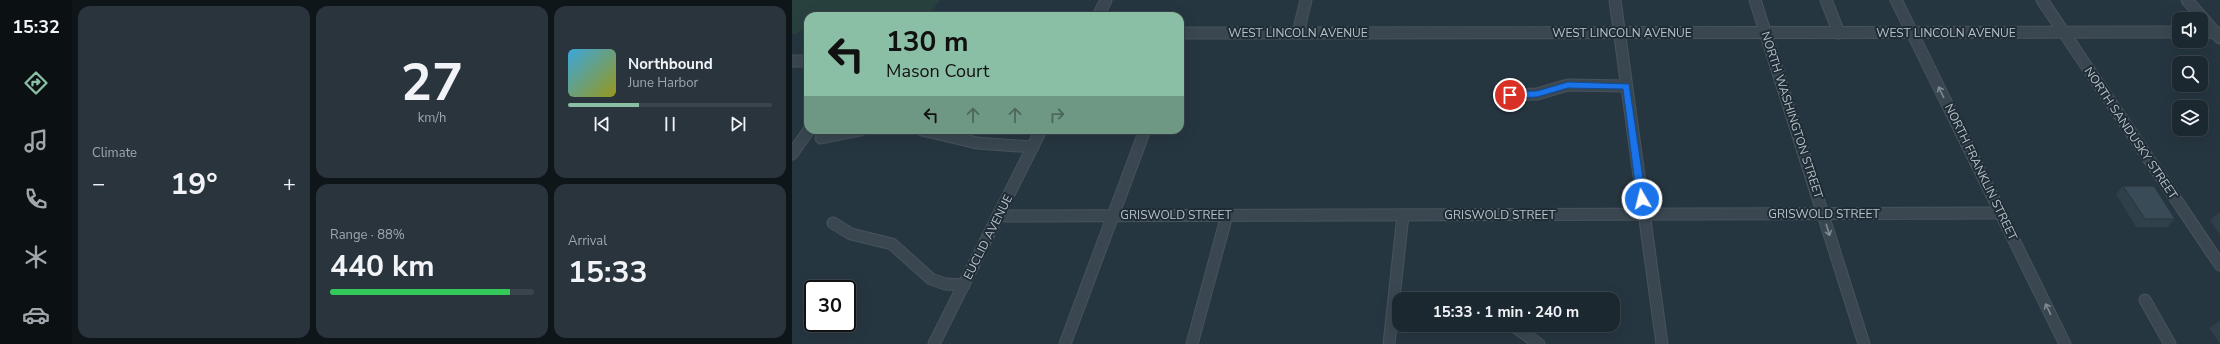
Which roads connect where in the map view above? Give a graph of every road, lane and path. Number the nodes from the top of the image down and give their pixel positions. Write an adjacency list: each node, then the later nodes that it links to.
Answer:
1 (1106, 0): 9 (street)
2 (1306, 0): 11 (street)
3 (1615, 0): 12 (street)
4 (1755, 0): 13 (street, NORTH WASHINGTON STREET)
5 (1826, 0): 14 (street)
6 (1896, 0): 15 (street, NORTH FRANKLIN STREET)
7 (2042, 0): 16 (street, NORTH SANDUSKY STREET)
8 (2187, 0): 19 (street)
9 (1100, 12)
10 (2172, 32): 16 (street, WEST LINCOLN AVENUE)
11 (1298, 33): 12 (street, WEST LINCOLN AVENUE); 18 (street, WEST LINCOLN AVENUE)
12 (1619, 33): 13 (street, WEST LINCOLN AVENUE); 22 (street)
13 (1766, 33): 14 (street, WEST LINCOLN AVENUE); 33 (street, NORTH WASHINGTON STREET)
14 (1839, 33): 15 (street, WEST LINCOLN AVENUE)
15 (1912, 33): 16 (street, WEST LINCOLN AVENUE); 34 (street, NORTH FRANKLIN STREET, one-way to 15)
16 (2064, 33): 40 (street, NORTH SANDUSKY STREET)
17 (2208, 33): 19 (street)
18 (1184, 34)
19 (2218, 34)
20 (792, 61): 21 (street)
21 (804, 61)
22 (1626, 86): 23 (street); 32 (street)
23 (1510, 95)
24 (807, 134): 31 (street)
25 (841, 134): 29 (street)
26 (940, 134): 30 (street)
27 (1039, 134): 30 (street, EUCLID AVENUE)
28 (1144, 134): 38 (street)
29 (821, 138)
30 (1033, 147): 37 (street, EUCLID AVENUE)
31 (792, 154)
32 (1644, 214): 33 (street, GRISWOLD STREET); 36 (street, GRISWOLD STREET); 51 (street)
33 (1823, 214): 34 (street, GRISWOLD STREET); 52 (street, NORTH WASHINGTON STREET, one-way to 52)
34 (2001, 214): 53 (street, NORTH FRANKLIN STREET, one-way to 34)
35 (1227, 215): 36 (street, GRISWOLD STREET); 38 (street, GRISWOLD STREET); 48 (street)
36 (1403, 215): 42 (street)
37 (998, 216): 38 (street, GRISWOLD STREET); 41 (street, EUCLID AVENUE)
38 (1112, 216): 47 (street)
39 (833, 223): 41 (street)
40 (2220, 265)
41 (964, 285): 46 (street, EUCLID AVENUE)
42 (1397, 292)
43 (2145, 300): 54 (street)
44 (1392, 332): 49 (street)
45 (1522, 332): 50 (street)
46 (934, 344)
47 (1065, 344)
48 (1192, 344)
49 (1389, 344)
50 (1539, 344)
51 (1662, 344)
52 (1864, 344)
53 (2065, 344)
54 (2170, 344)

